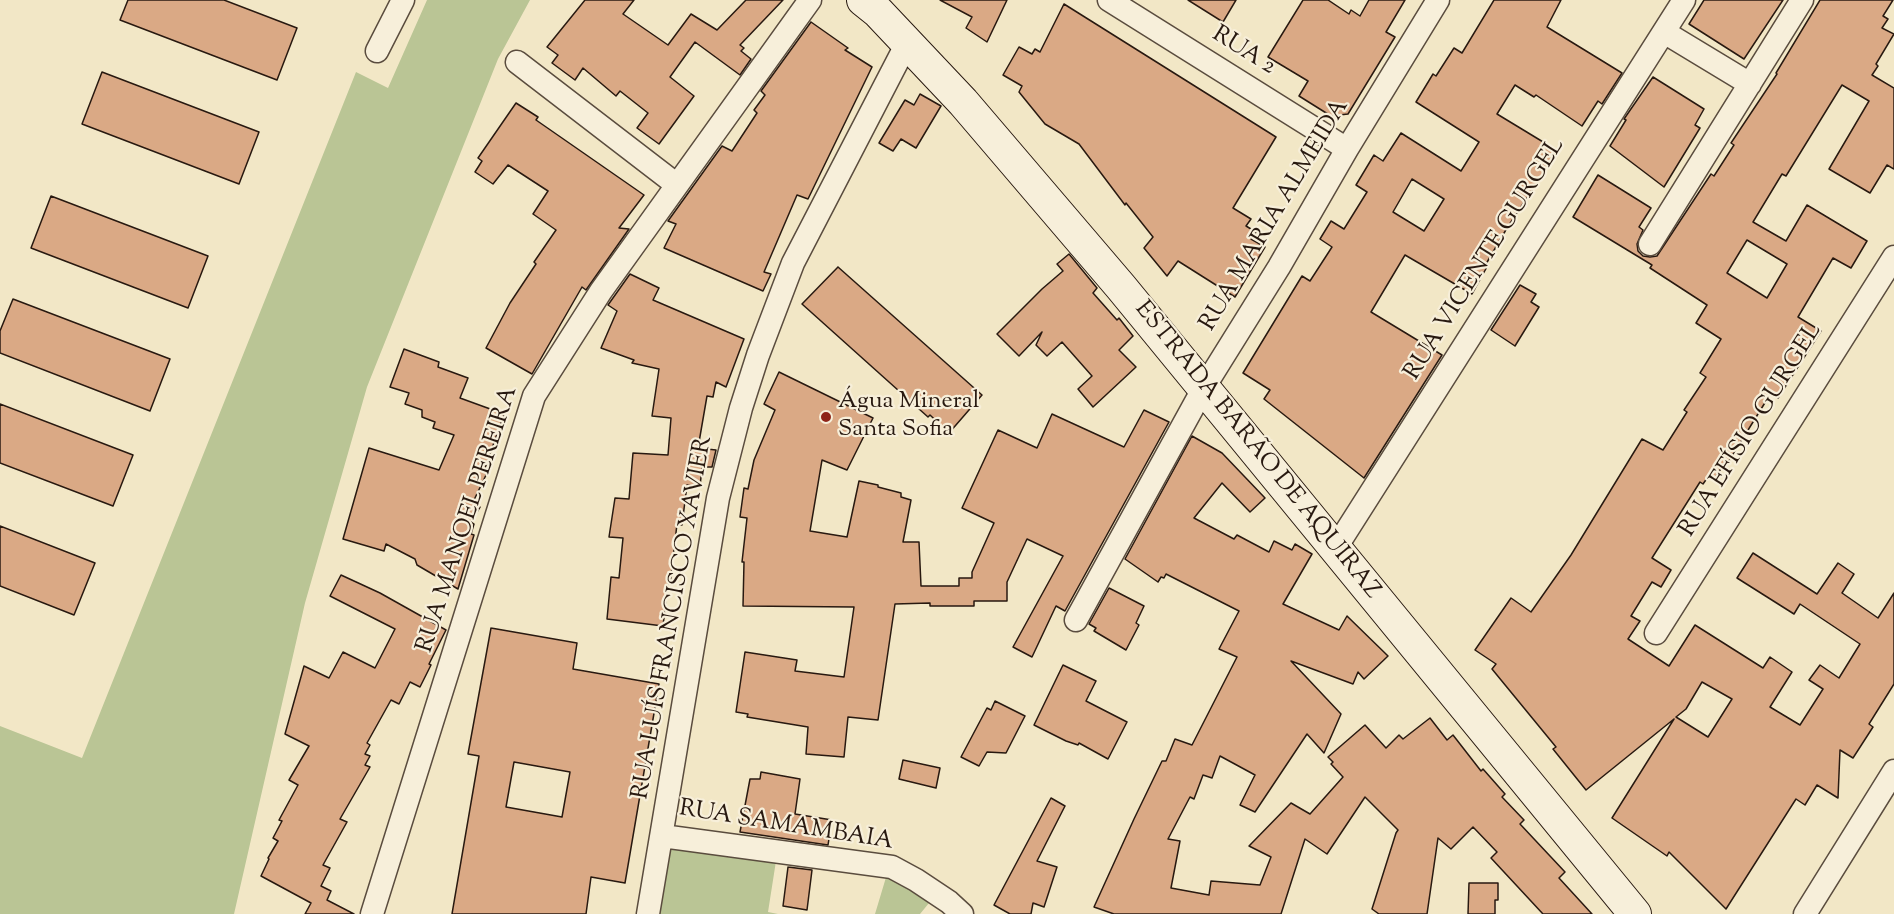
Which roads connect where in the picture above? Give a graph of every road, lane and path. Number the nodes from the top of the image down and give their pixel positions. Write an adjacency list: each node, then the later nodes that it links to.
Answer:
1 (403, 0): 10 (street)
2 (810, 0): 14 (street, RUA MANOEL PEREIRA)
3 (1109, 0): 13 (street, RUA 2)
4 (1438, 0): 13 (street, RUA MARIA ALMEIDA)
5 (1684, 0): 8 (street, RUA VICENTE GURGEL)
6 (1802, 0): 12 (street)
7 (873, 4): 9 (street, ESTRADA BARÃO DE AQUIRAZ)
8 (1664, 32): 12 (street); 18 (street, RUA VICENTE GURGEL)
9 (907, 43): 17 (street, ESTRADA BARÃO DE AQUIRAZ); 22 (street, RUA LUÍS FRANCISCO XAVIER)
10 (377, 51)
11 (517, 62): 14 (street)
12 (1749, 84): 15 (street)
13 (1347, 149): 17 (street, RUA MARIA ALMEIDA)
14 (677, 186): 23 (street, RUA MANOEL PEREIRA)
15 (1650, 244)
16 (1894, 257): 20 (street, RUA EFÍSIO GURGEL)
17 (1203, 388): 18 (street, ESTRADA BARÃO DE AQUIRAZ); 19 (street, RUA MARIA ALMEIDA)
18 (1335, 549): 26 (street, ESTRADA BARÃO DE AQUIRAZ)
19 (1076, 620)
20 (1656, 633)
21 (1890, 785): 27 (street)
22 (662, 836): 24 (street, RUA LUÍS FRANCISCO XAVIER); 25 (street, RUA SAMAMBAIA)
23 (372, 914)
24 (648, 914)
25 (962, 914)
26 (1635, 914)
27 (1805, 914)

